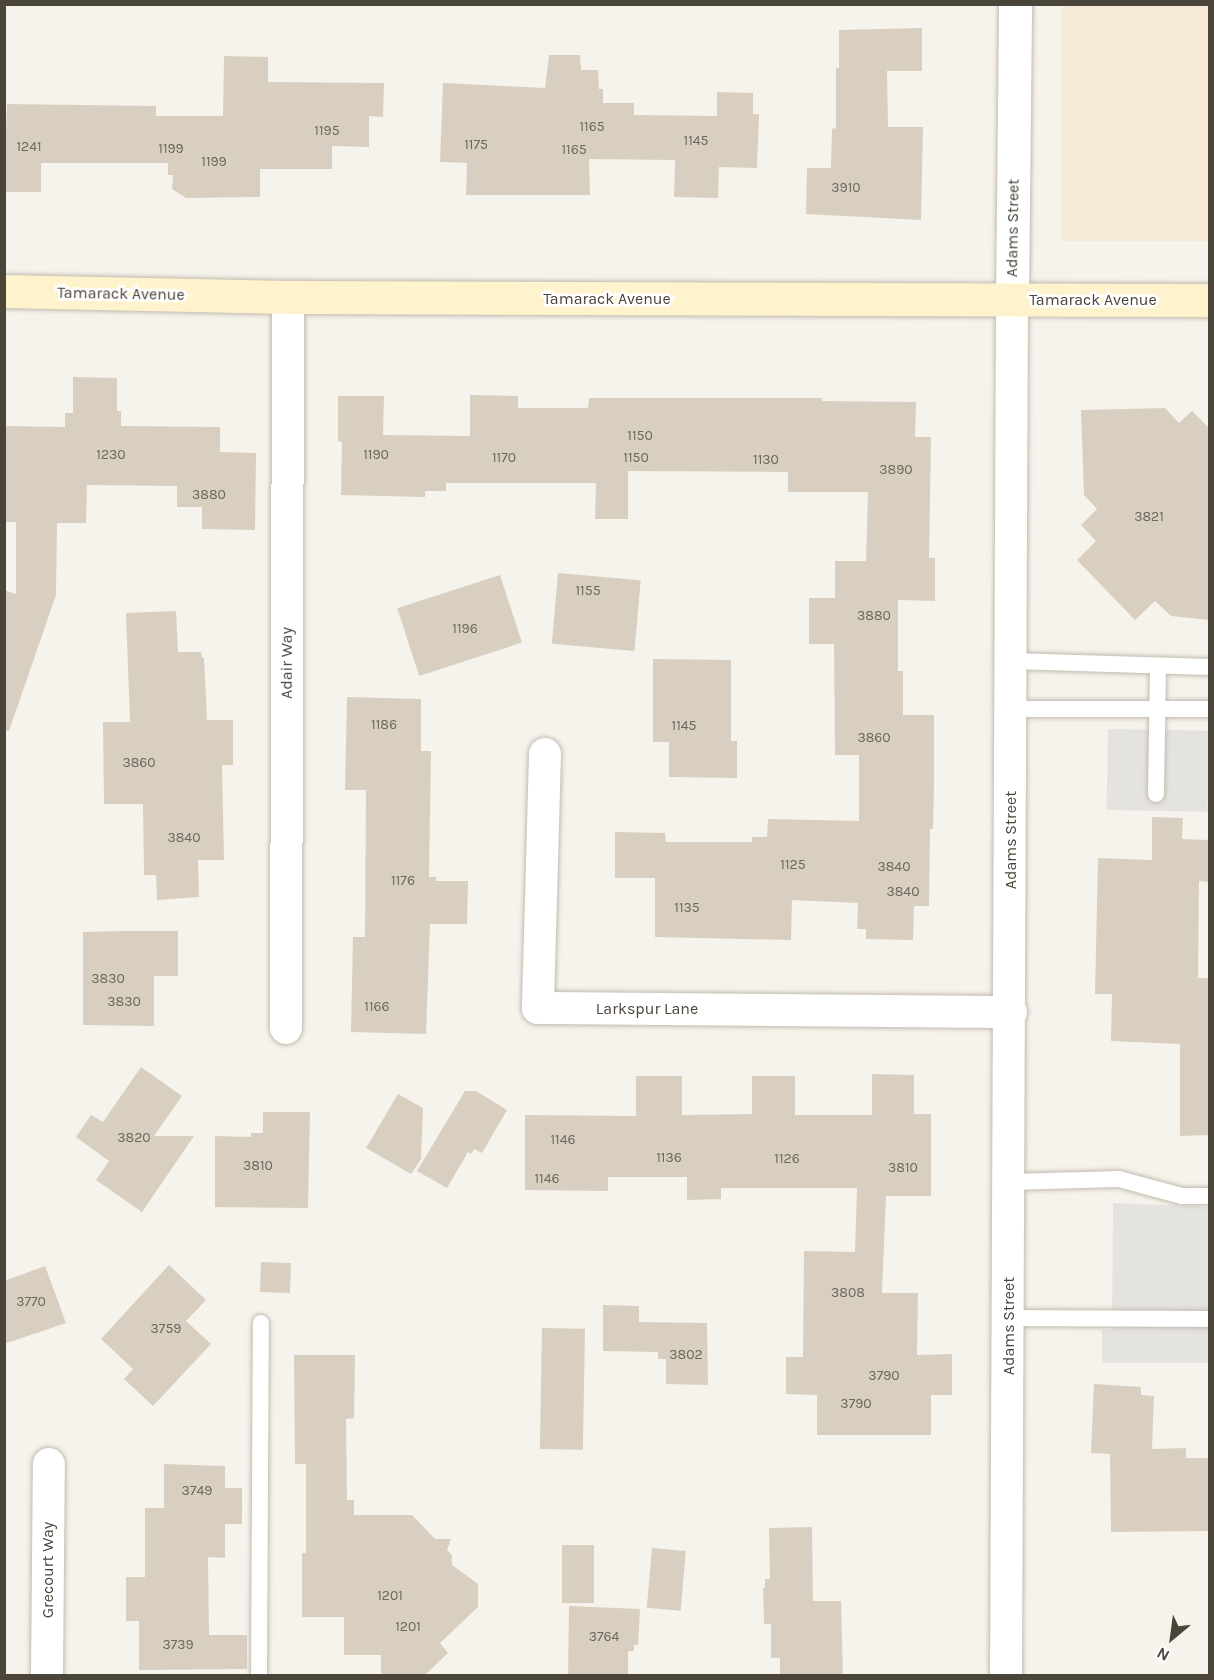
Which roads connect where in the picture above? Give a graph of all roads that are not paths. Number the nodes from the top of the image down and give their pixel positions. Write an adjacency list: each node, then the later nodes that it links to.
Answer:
1 (1015, 4): 4 (street, Adams Street)
2 (4, 291): 3 (main road, Tamarack Avenue)
3 (288, 297): 4 (main road, Tamarack Avenue); 15 (street, Adair Way)
4 (1012, 300): 5 (main road, Tamarack Avenue); 6 (street, Adams Street)
5 (1209, 300)
6 (1011, 661): 7 (lane); 9 (street, Adams Street)
7 (1158, 666): 8 (lane); 10 (lane)
8 (1209, 667)
9 (1011, 709): 10 (lane); 14 (street, Adams Street)
10 (1158, 709): 11 (lane); 13 (lane)
11 (1209, 709)
12 (545, 754): 14 (street, Larkspur Lane)
13 (1156, 795)
14 (1011, 1012): 16 (street, Adams Street)
15 (286, 1028)
16 (1010, 1182): 17 (lane); 18 (street, Adams Street)
17 (1209, 1196)
18 (1009, 1318): 19 (lane); 24 (street, Adams Street)
19 (1209, 1319)
20 (261, 1323): 23 (lane)
21 (49, 1464): 22 (street, Grecourt Way)
22 (47, 1676)
23 (260, 1676)
24 (1006, 1676)

